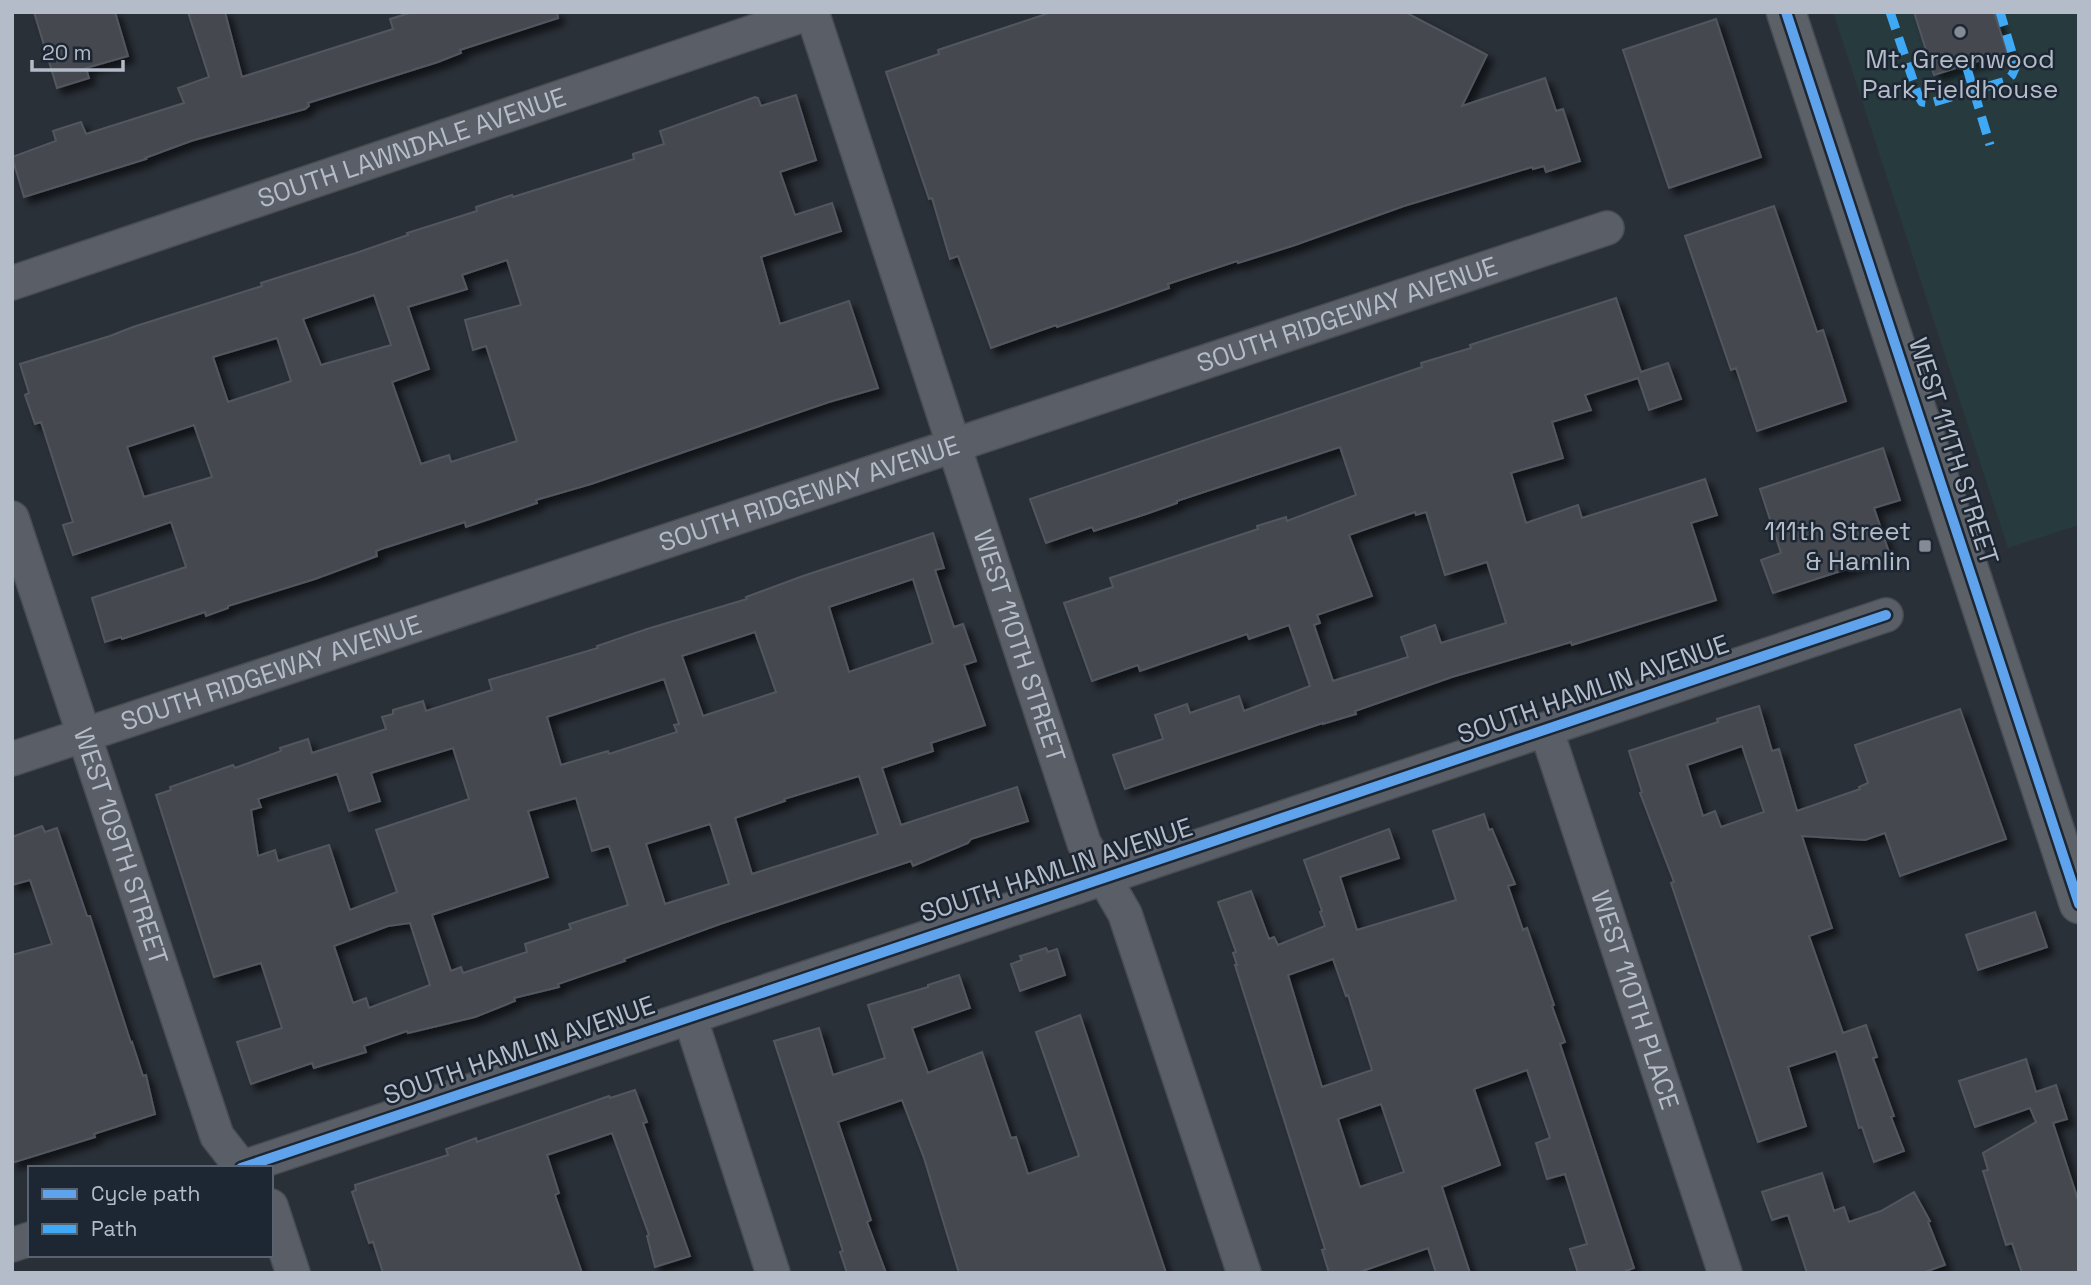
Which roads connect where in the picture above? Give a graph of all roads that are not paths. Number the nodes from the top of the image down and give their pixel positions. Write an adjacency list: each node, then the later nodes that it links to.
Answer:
1 (812, 12): 4 (street, SOUTH LAWNDALE AVENUE); 5 (street, WEST 110TH STREET)
2 (1787, 12): 12 (main road, WEST 111TH STREET)
3 (1607, 228): 5 (street, SOUTH RIDGEWAY AVENUE)
4 (12, 283)
5 (954, 446): 9 (street, SOUTH RIDGEWAY AVENUE); 11 (street, WEST 110TH STREET)
6 (12, 518): 9 (street, WEST 109TH STREET)
7 (1886, 614): 8 (street, SOUTH HAMLIN AVENUE)
8 (1546, 729): 11 (street, SOUTH HAMLIN AVENUE); 20 (street, WEST 110TH PLACE)
9 (84, 735): 10 (street, SOUTH RIDGEWAY AVENUE); 14 (street, WEST 109TH STREET)
10 (12, 759)
11 (1105, 877): 13 (street, SOUTH HAMLIN AVENUE); 19 (street, WEST 110TH STREET)
12 (2079, 904)
13 (690, 1017): 15 (street, SOUTH HAMLIN AVENUE); 18 (street)
14 (240, 1166)
15 (248, 1166)
16 (273, 1212): 17 (street)
17 (293, 1273)
18 (773, 1273)
19 (1244, 1273)
20 (1725, 1273)

